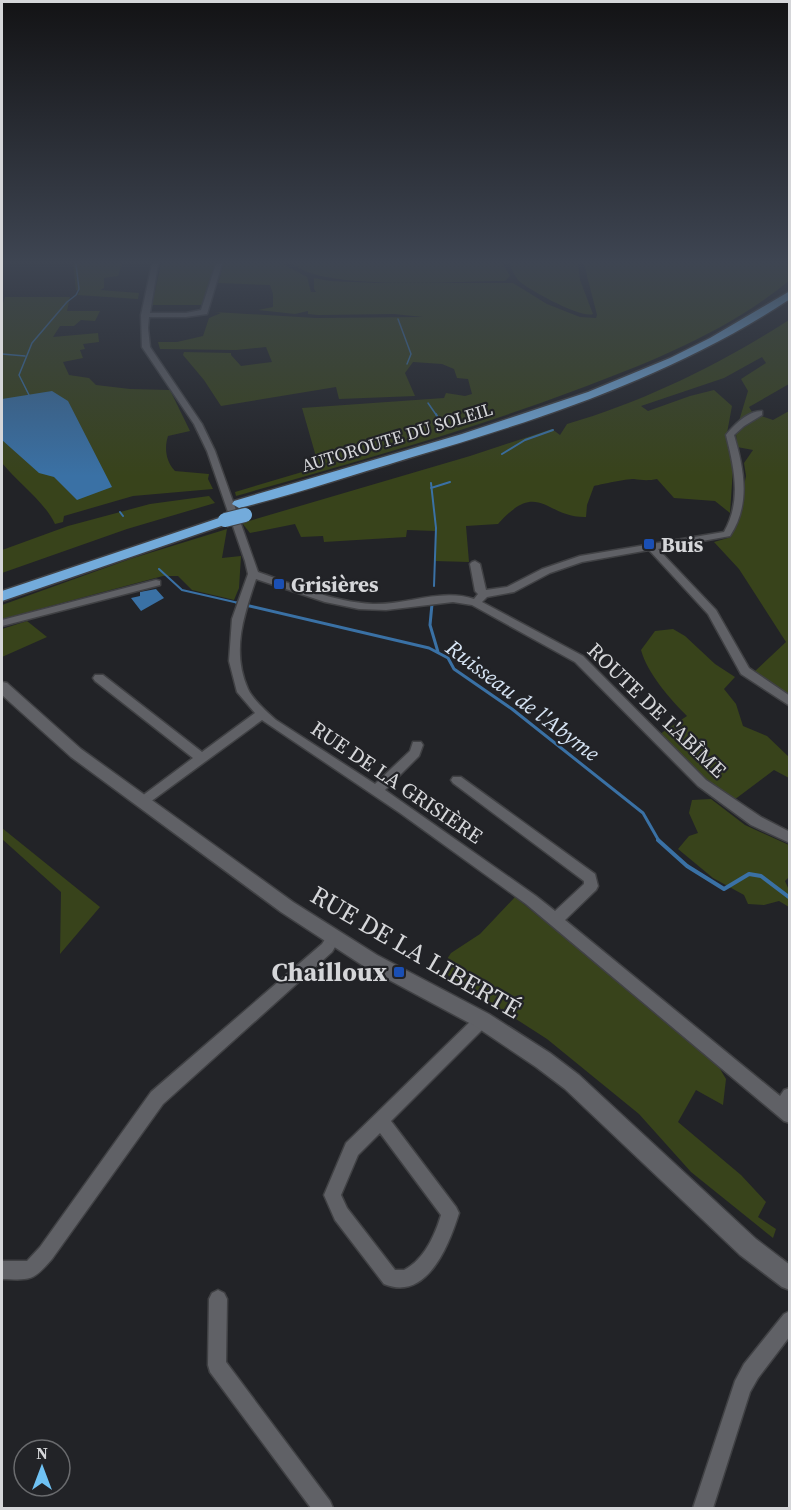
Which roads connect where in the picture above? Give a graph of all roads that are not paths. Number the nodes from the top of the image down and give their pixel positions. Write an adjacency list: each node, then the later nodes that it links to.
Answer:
1 (144, 334): 9 (street)
2 (725, 334): 5 (highway, AUTOROUTE DU SOLEIL)
3 (745, 334): 5 (highway, AUTOROUTE DU SOLEIL)
4 (759, 413): 7 (street)
5 (242, 509): 6 (highway, AUTOROUTE DU SOLEIL, bridge)
6 (223, 515): 10 (highway, AUTOROUTE DU SOLEIL); 12 (highway, AUTOROUTE DU SOLEIL)
7 (650, 546): 13 (street); 17 (street)
8 (476, 564): 13 (street)
9 (253, 574): 13 (street, ROUTE DE L'ABÎME); 18 (street, RUE DE LA GRISIÈRE)
10 (2, 583)
11 (156, 583): 14 (street)
12 (2, 596)
13 (480, 598): 24 (street, ROUTE DE L'ABÎME)
14 (2, 623)
15 (99, 678): 20 (street)
16 (2, 687): 23 (street, RUE DE LA LIBERTÉ)
17 (789, 702)
18 (262, 714): 20 (street); 22 (street, RUE DE LA GRISIÈRE)
19 (417, 745): 22 (street)
20 (201, 758): 23 (street)
21 (457, 780): 25 (street)
22 (376, 791): 25 (street, RUE DE LA GRISIÈRE)
23 (142, 802): 26 (street, RUE DE LA LIBERTÉ)
24 (789, 838)
25 (555, 920): 28 (street, RUE DE LA GRISIÈRE)
26 (334, 937): 27 (street, RUE DE LA LIBERTÉ); 30 (street)
27 (482, 1020): 29 (street); 31 (street, RUE DE LA LIBERTÉ)
28 (786, 1106)
29 (381, 1121): 29 (street)
30 (2, 1270)
31 (789, 1279)
32 (218, 1299): 34 (street)
33 (789, 1320): 35 (street)
34 (322, 1509)
35 (702, 1509)

